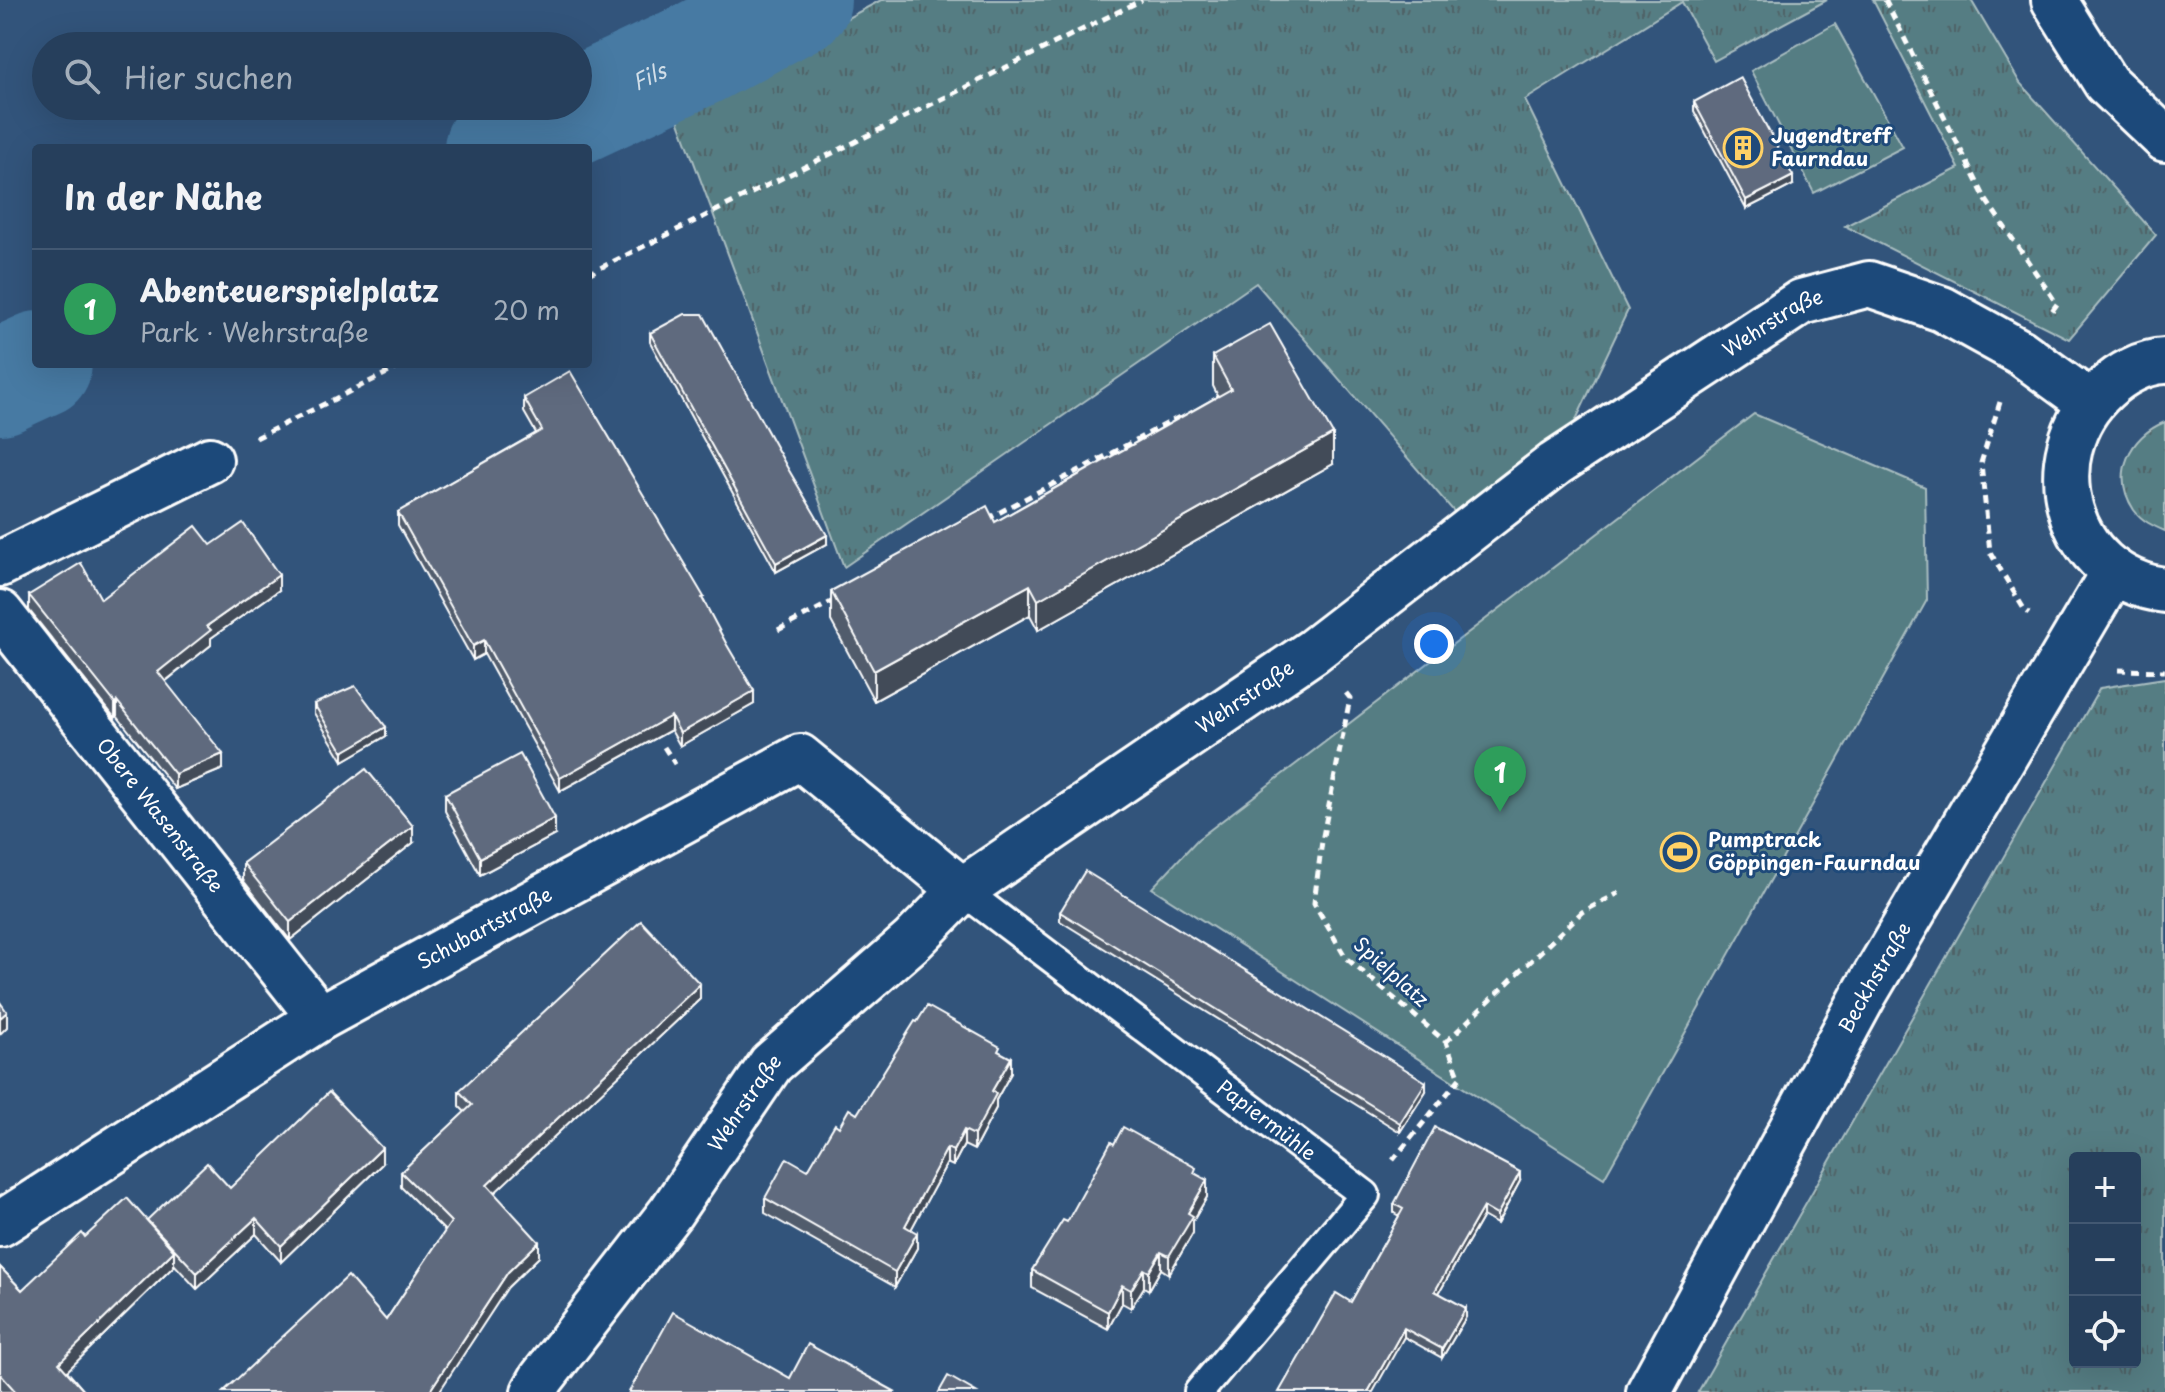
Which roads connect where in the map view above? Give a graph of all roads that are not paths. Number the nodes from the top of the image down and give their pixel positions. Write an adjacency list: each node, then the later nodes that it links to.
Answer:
1 (2054, 0): 2 (street)
2 (2165, 139)
3 (2165, 361): 4 (street)
4 (2090, 403): 7 (street); 10 (street, Wehrstraße)
5 (210, 460): 6 (street)
6 (0, 564)
7 (2114, 571): 8 (street); 15 (street, Beckhstraße)
8 (2165, 590)
9 (0, 613): 11 (street, Obere Wasenstraße)
10 (962, 890): 11 (street, Schubartstraße); 13 (street, Wehrstraße); 14 (lane, Papiermühle)
11 (320, 1018): 12 (street, Schubartstraße)
12 (0, 1224)
13 (534, 1392)
14 (1199, 1392)
15 (1649, 1392)

